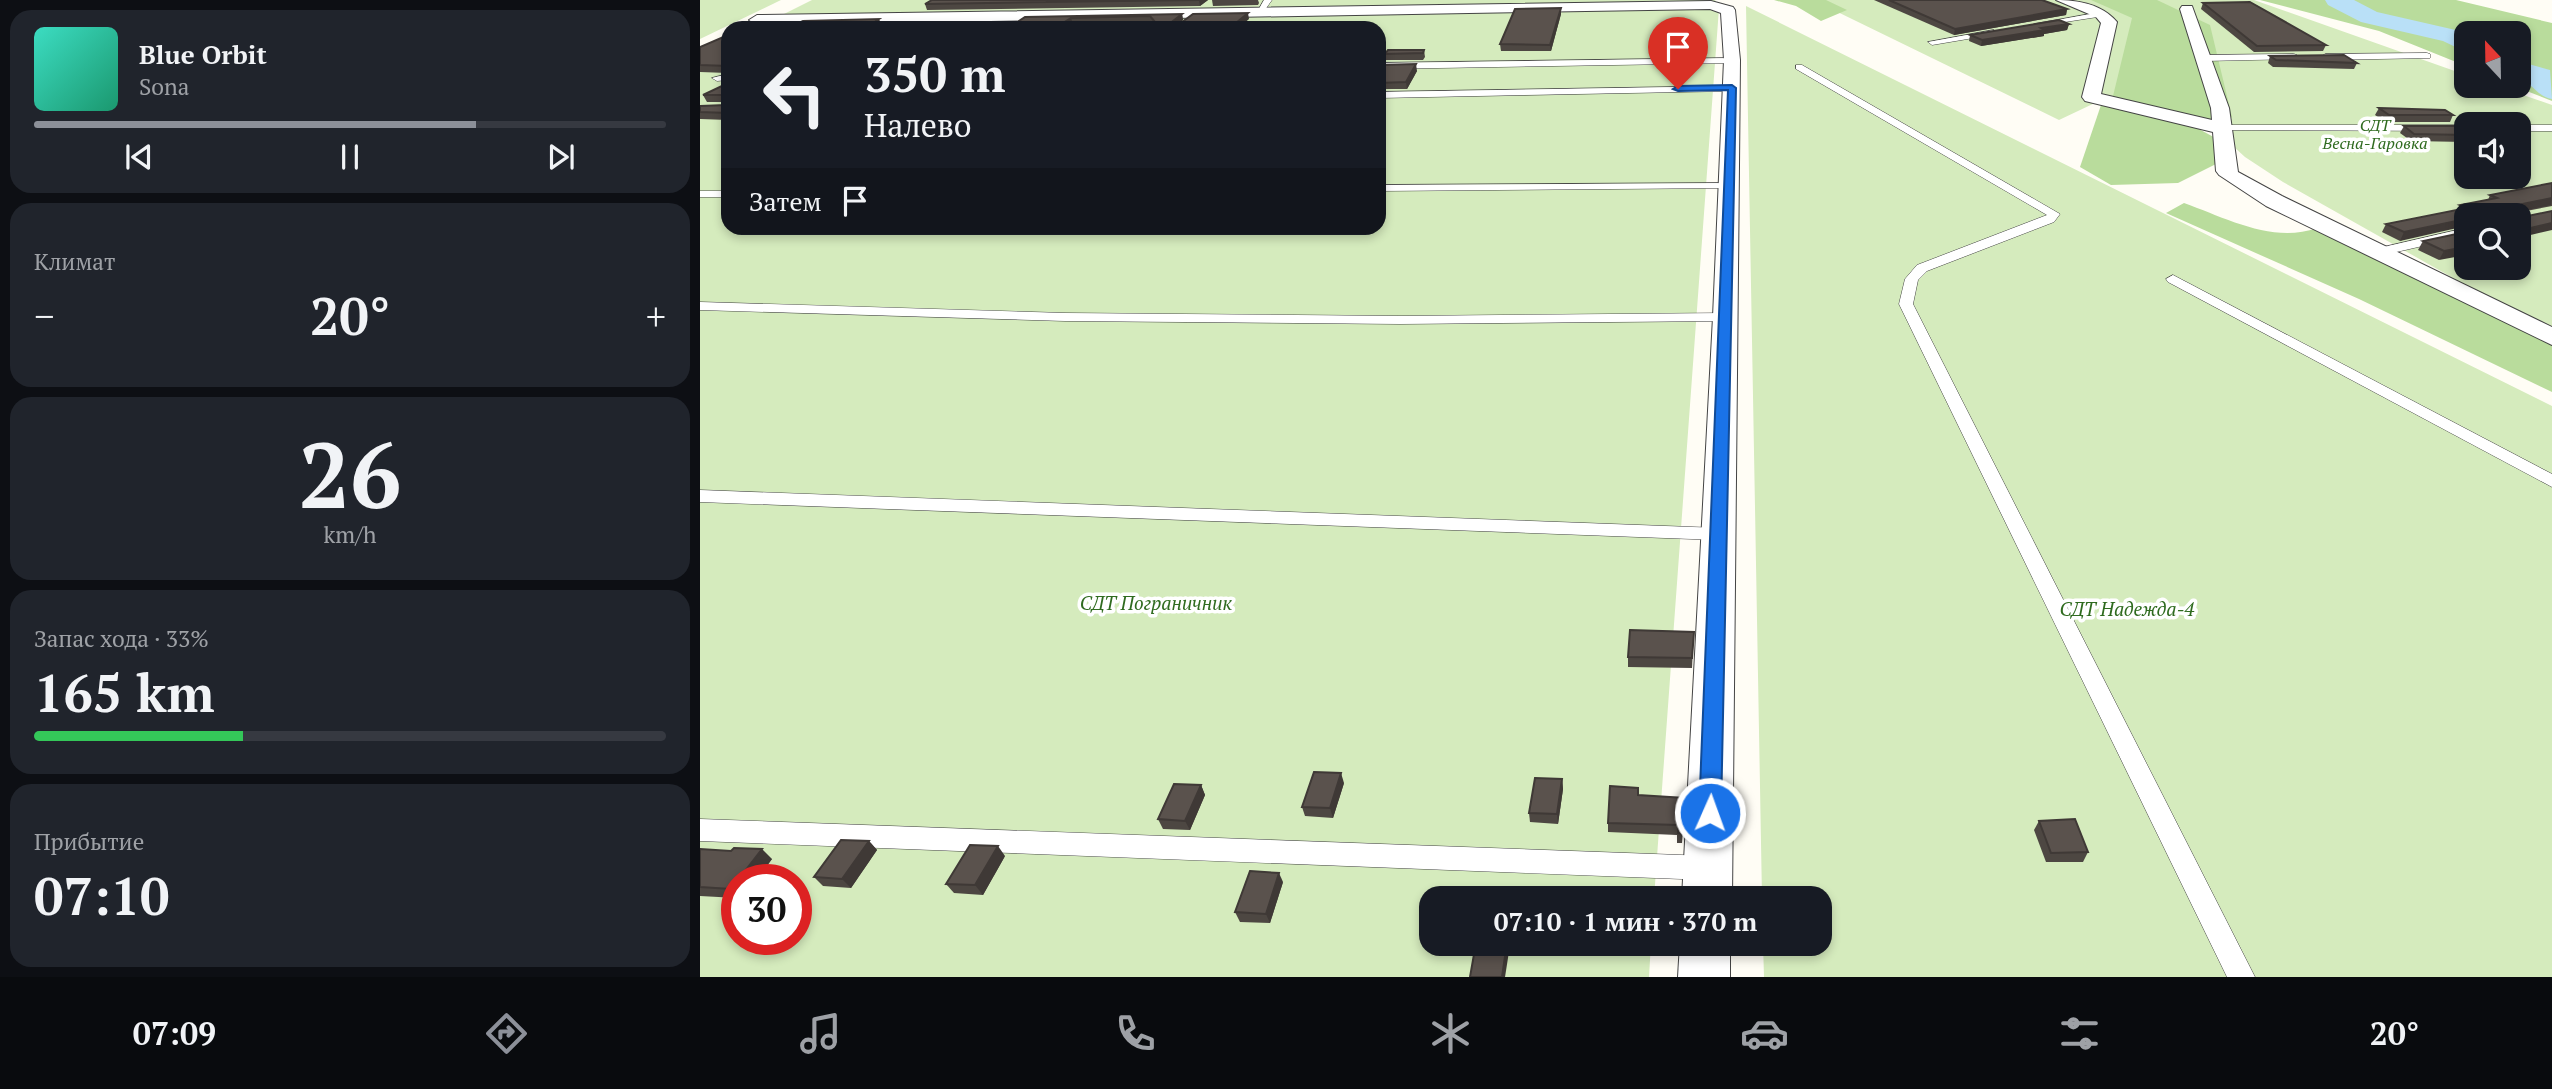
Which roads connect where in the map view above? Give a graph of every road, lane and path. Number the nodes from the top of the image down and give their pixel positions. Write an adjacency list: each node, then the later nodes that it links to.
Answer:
1 (2063, 0): 6 (street)
2 (786, 5): 4 (street)
3 (1428, 5): 4 (street); 14 (street)
4 (1263, 6)
5 (2187, 9): 13 (street)
6 (2101, 14): 7 (lane); 19 (street)
7 (2023, 27)
8 (2010, 29): 9 (lane)
9 (1932, 42)
10 (2301, 57): 13 (lane)
11 (2315, 57): 12 (lane)
12 (2427, 57)
13 (2203, 58): 19 (street)
14 (1732, 60): 15 (lane); 17 (street)
15 (1386, 66)
16 (1798, 67): 40 (lane)
17 (1732, 88): 18 (lane); 23 (street)
18 (1386, 95)
19 (2222, 128): 20 (lane); 28 (street)
20 (2454, 128)
21 (2531, 128): 22 (lane)
22 (2552, 128)
23 (1730, 185): 24 (lane); 31 (street)
24 (1386, 188)
25 (700, 194): 26 (lane)
26 (721, 194)
27 (2454, 235): 28 (lane)
28 (2379, 252): 32 (street)
29 (2173, 279): 33 (lane)
30 (700, 306): 31 (lane)
31 (1726, 317): 35 (street)
32 (2552, 337)
33 (2552, 481)
34 (700, 496): 35 (lane)
35 (1719, 534): 37 (street)
36 (700, 830): 37 (lane)
37 (1708, 883)
38 (1705, 956): 39 (street)
39 (1704, 977)
40 (2241, 977)

